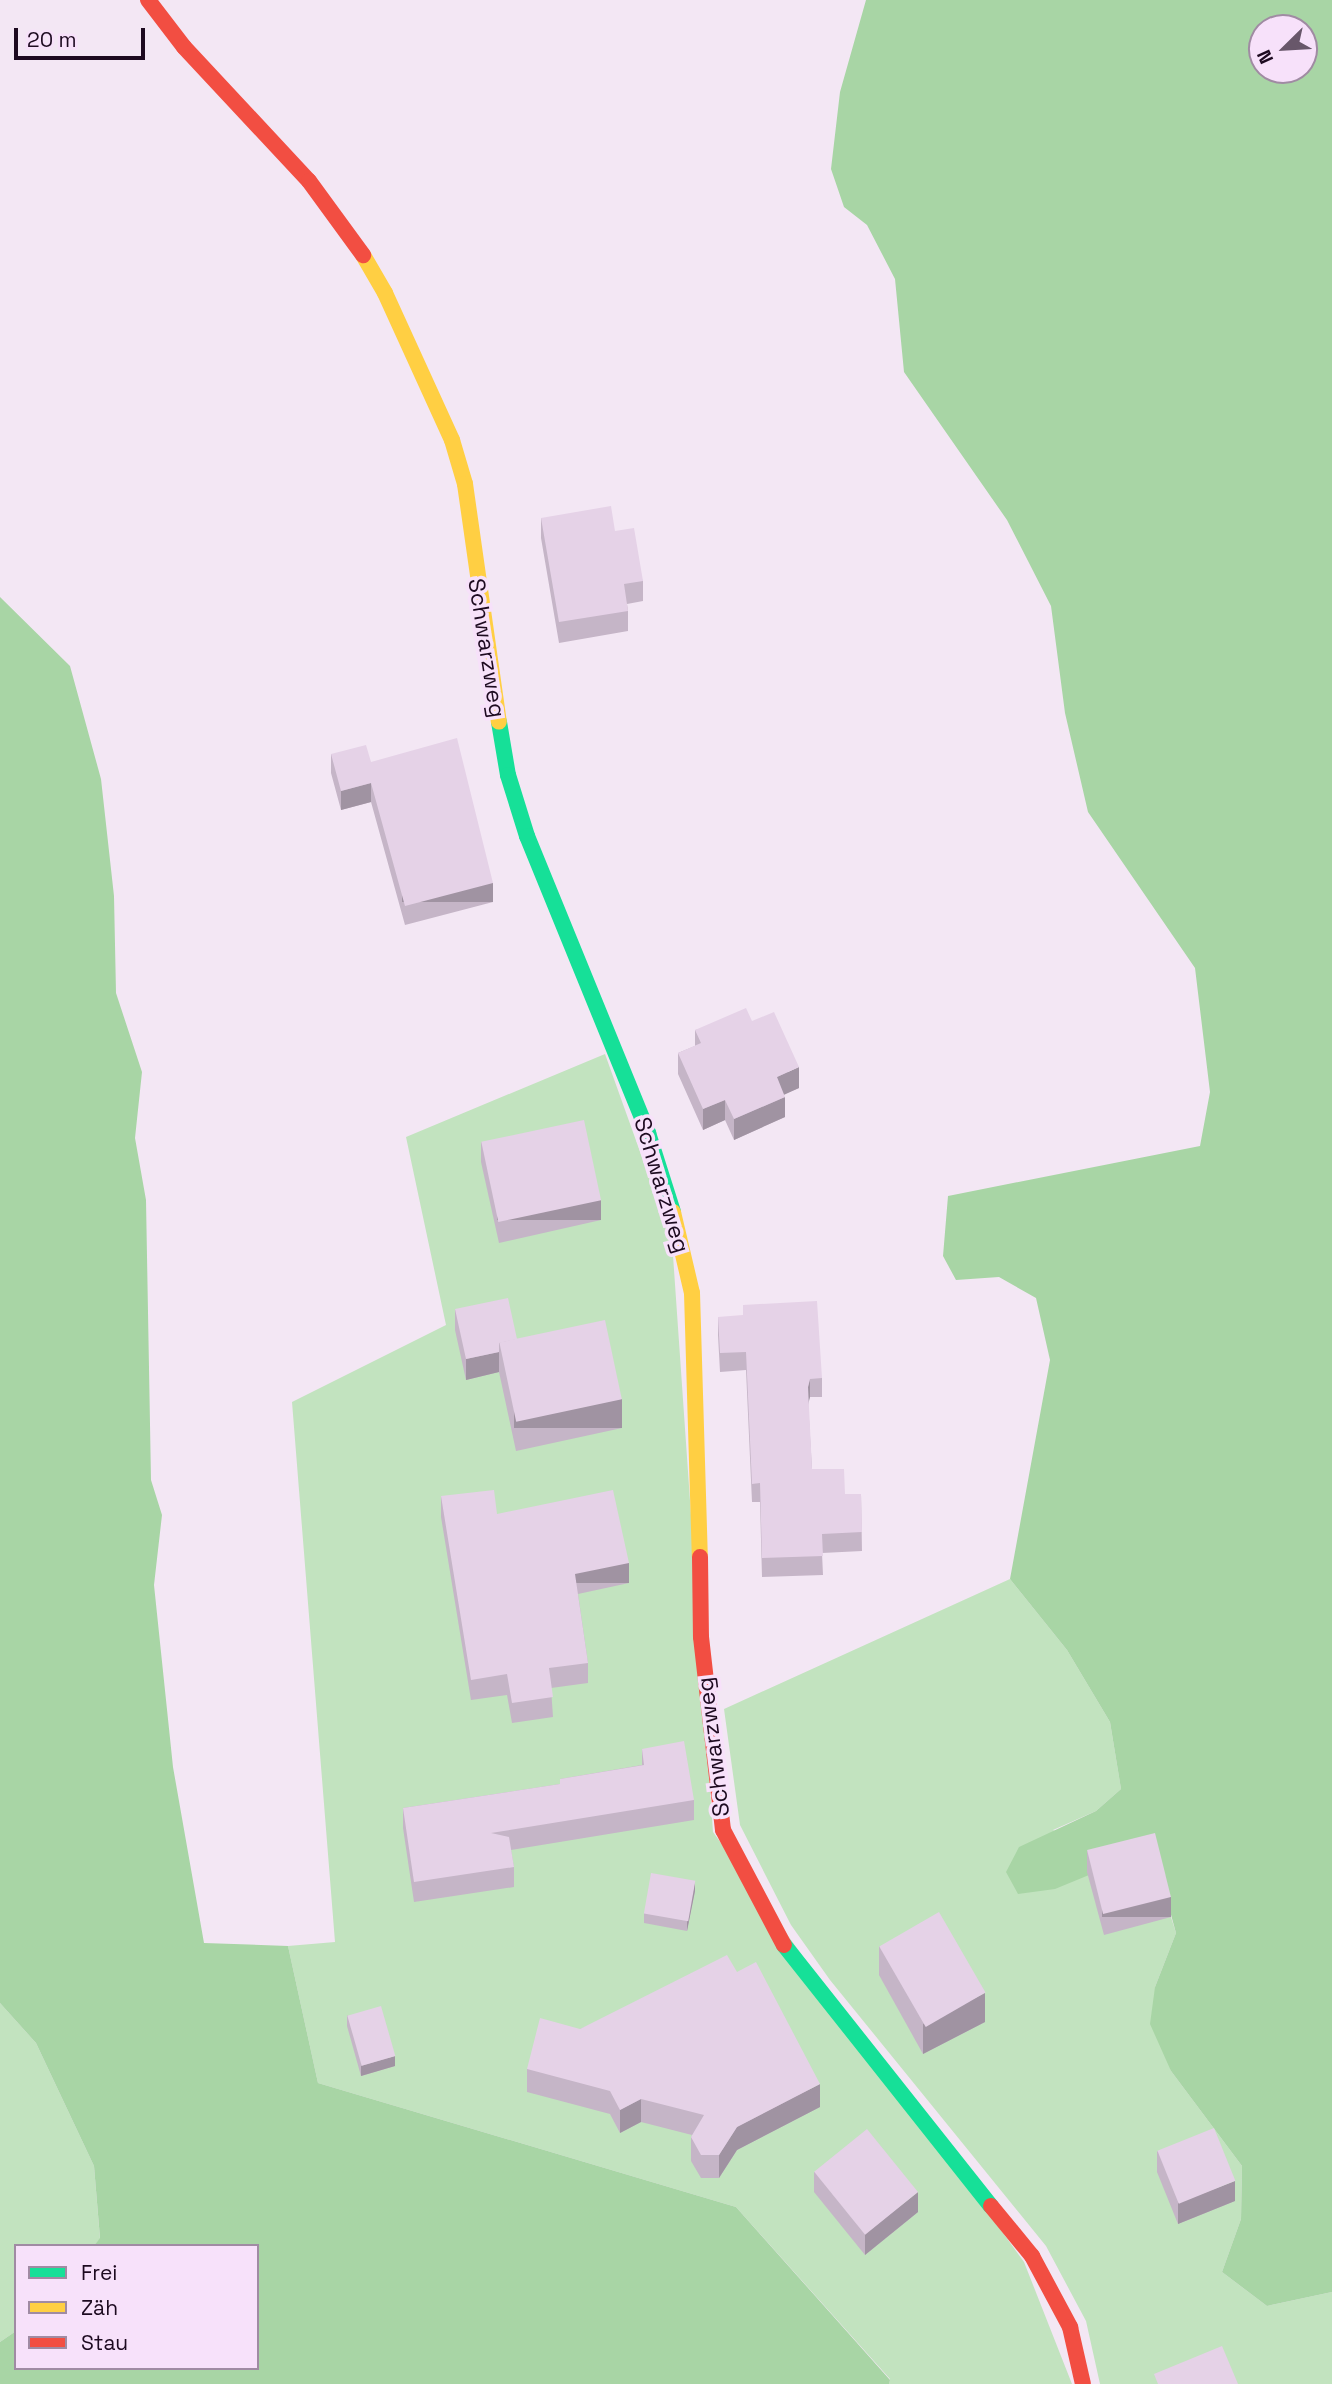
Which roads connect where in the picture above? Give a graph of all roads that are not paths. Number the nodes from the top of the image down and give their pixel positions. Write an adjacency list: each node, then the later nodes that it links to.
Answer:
1 (148, 0): 2 (street, Schwarzweg)
2 (1083, 2384)

